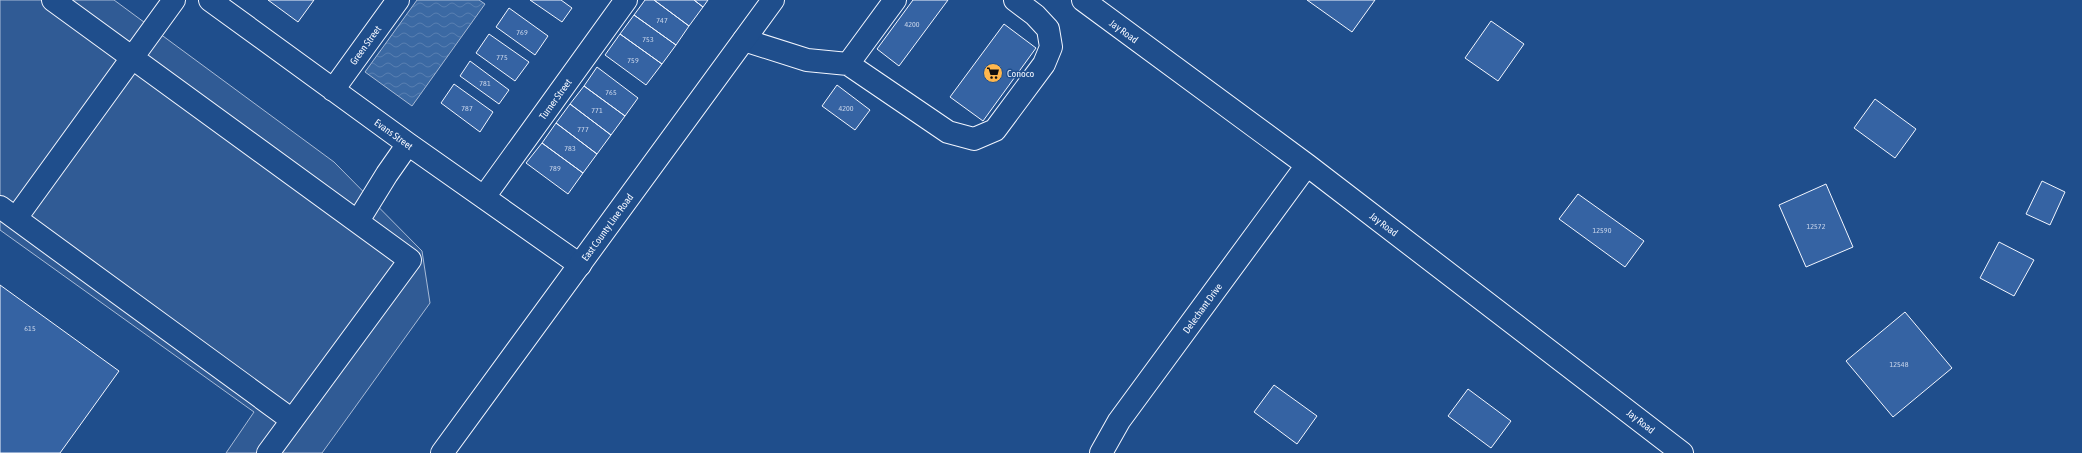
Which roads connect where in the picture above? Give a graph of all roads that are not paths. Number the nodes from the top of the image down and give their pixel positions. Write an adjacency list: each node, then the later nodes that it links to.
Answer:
1 (53, 0): 11 (street)
2 (174, 0): 11 (street)
3 (210, 0): 13 (street, Evans Street)
4 (398, 0): 13 (street, Green Street)
5 (626, 0): 16 (street, Turner Street)
6 (773, 0): 10 (street, East County Line Road)
7 (895, 0): 12 (street)
8 (1015, 0): 12 (street)
9 (1083, 0): 15 (street, Jay Road)
10 (744, 40): 12 (street); 19 (street, East County Line Road)
11 (133, 58): 17 (street); 18 (street)
12 (848, 64)
13 (333, 90): 14 (street, Evans Street)
14 (408, 144): 16 (street, Evans Street); 18 (street)
15 (1306, 165): 23 (street, Delechant Drive); 24 (street, Jay Road)
16 (484, 198): 19 (street, Evans Street)
17 (8, 213): 20 (street)
18 (358, 221): 20 (street)
19 (580, 265): 22 (street, East County Line Road)
20 (292, 420): 21 (street)
21 (268, 453)
22 (442, 453)
23 (1101, 453)
24 (1682, 453)

